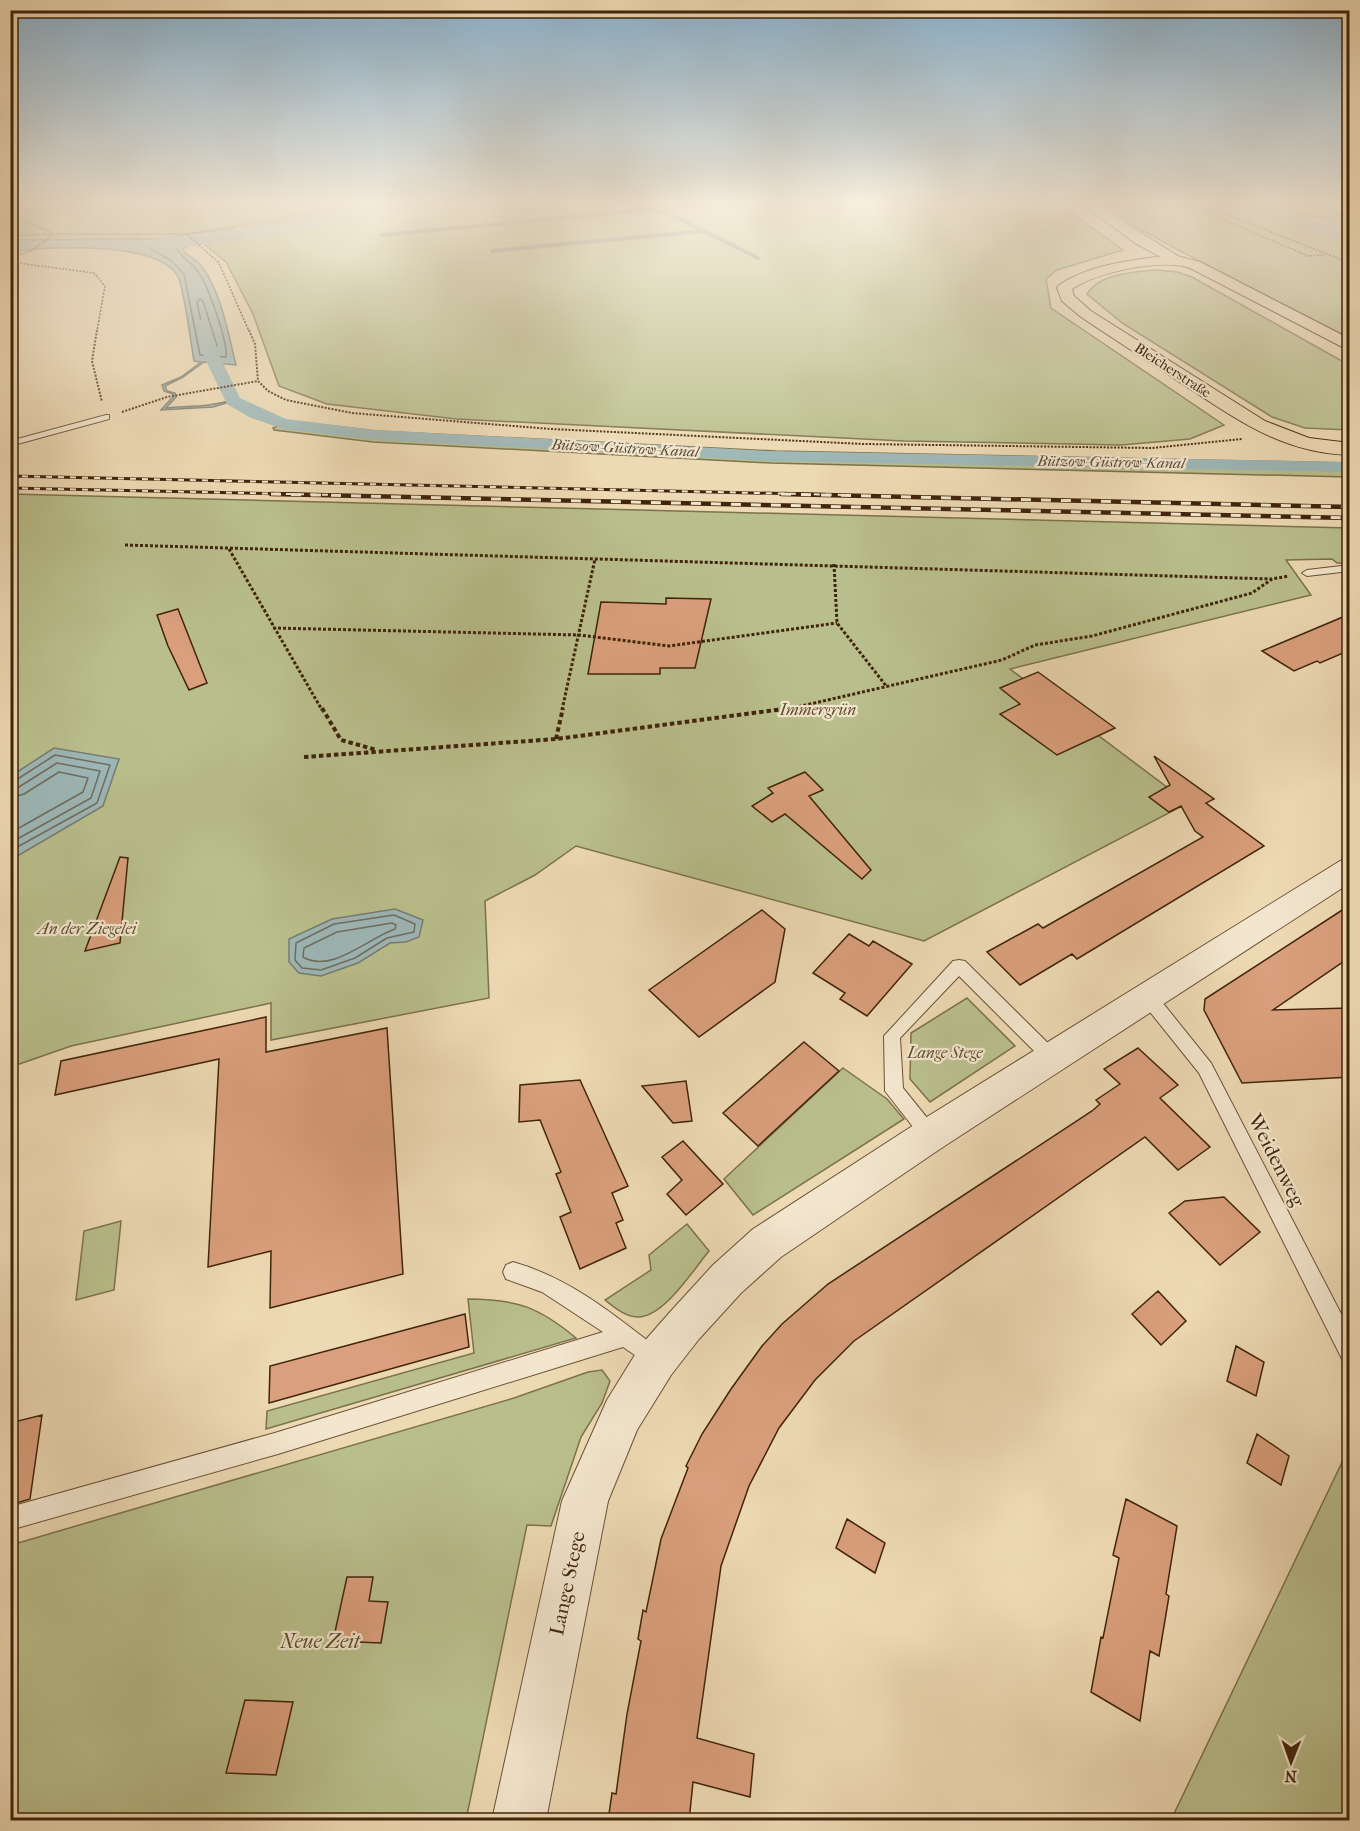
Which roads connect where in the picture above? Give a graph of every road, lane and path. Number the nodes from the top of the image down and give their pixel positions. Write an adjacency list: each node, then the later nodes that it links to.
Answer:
1 (104, 290): 9 (path)
2 (231, 290): 8 (path)
3 (1064, 290): 10 (main road, Bleicherstraße)
4 (1228, 290): 7 (main road)
5 (1244, 290): 6 (main road)
6 (1350, 346)
7 (1350, 355)
8 (258, 381): 9 (path); 10 (path)
9 (106, 417): 12 (lane)
10 (1277, 434): 11 (main road, Bleicherstraße); 13 (main road, Bleicherstraße)
11 (1350, 437)
12 (10, 444)
13 (1350, 449)
14 (125, 545): 15 (path)
15 (229, 548): 16 (path); 22 (path)
16 (595, 559): 17 (path); 23 (path)
17 (834, 564): 20 (path); 21 (path)
18 (1350, 568): 19 (lane)
19 (1307, 573): 20 (path)
20 (1272, 579): 24 (path)
21 (837, 623): 23 (path); 24 (path)
22 (273, 628): 23 (path); 26 (path)
23 (579, 635): 25 (path)
24 (887, 687): 25 (path)
25 (556, 739): 26 (path)
26 (381, 752): 27 (path)
27 (304, 757)
28 (1350, 869): 29 (street, Lange Stege)
29 (1148, 997): 30 (street, Lange Stege); 34 (lane, Weidenweg)
30 (1053, 1059): 31 (street, Lange Stege); 31 (lane)
31 (930, 1135): 35 (street, Lange Stege)
32 (513, 1272): 33 (lane)
33 (625, 1336): 35 (lane); 36 (lane)
34 (1350, 1354)
35 (656, 1360): 37 (street, Lange Stege)
36 (10, 1519)
37 (519, 1821)

